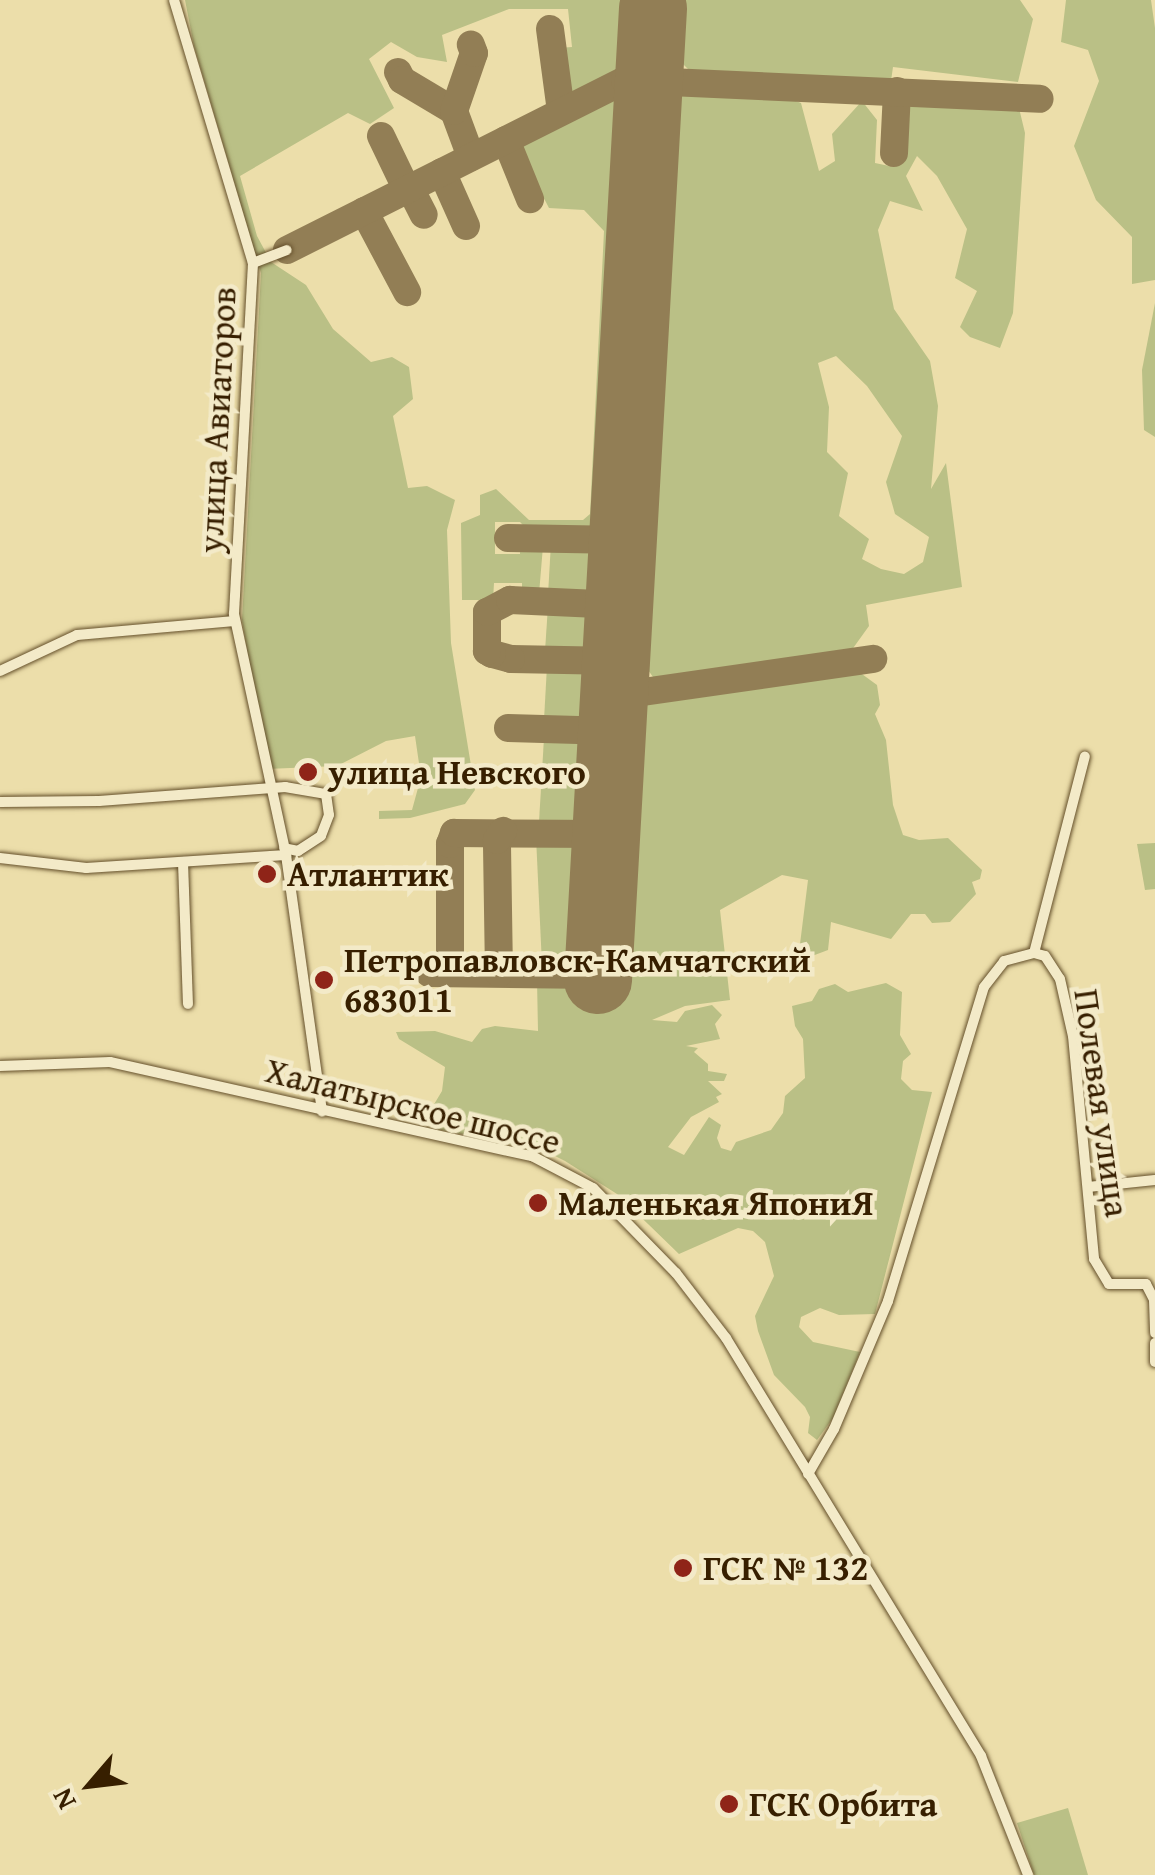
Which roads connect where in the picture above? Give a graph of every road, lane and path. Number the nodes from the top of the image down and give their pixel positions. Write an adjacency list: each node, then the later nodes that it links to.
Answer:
1 (174, 0): 3 (street, улица Авиаторов)
2 (287, 250): 3 (street)
3 (253, 263): 4 (street, улица Авиаторов)
4 (234, 621): 5 (street); 7 (street, улица Авиаторов)
5 (0, 671)
6 (1086, 756): 12 (street)
7 (272, 790): 8 (street); 9 (street); 9 (street)
8 (0, 802)
9 (285, 851): 11 (street); 15 (street)
10 (0, 858): 11 (street)
11 (183, 862): 13 (street)
12 (1034, 953): 17 (street, Полевая улица); 21 (street)
13 (188, 1004)
14 (0, 1066): 15 (street, Халатырское шоссе)
15 (322, 1111): 21 (street, Халатырское шоссе)
16 (1155, 1180): 17 (street)
17 (1088, 1187): 18 (street, Полевая улица)
18 (1155, 1333)
19 (1155, 1343): 20 (street)
20 (1155, 1362)
21 (808, 1474): 22 (street, Халатырское шоссе)
22 (1028, 1875)

